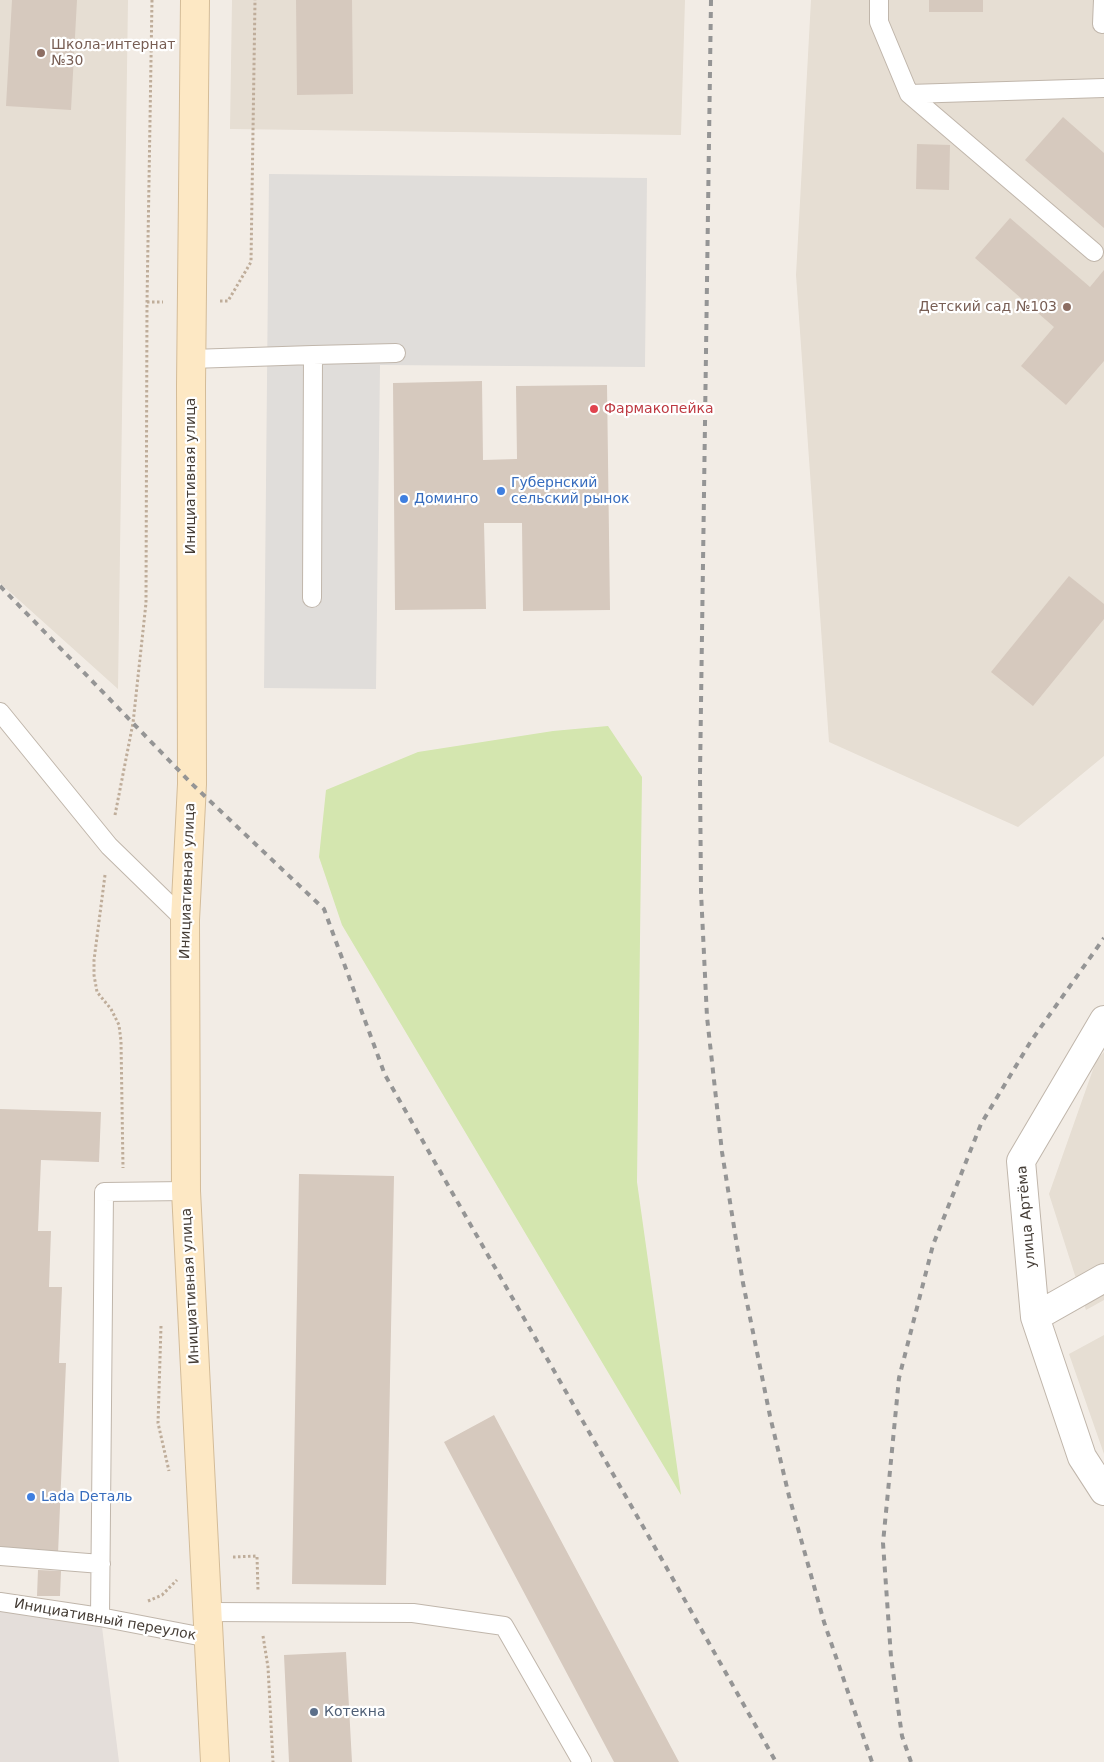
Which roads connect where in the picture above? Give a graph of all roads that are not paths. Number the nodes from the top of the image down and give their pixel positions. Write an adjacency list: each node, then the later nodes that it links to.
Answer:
1 (195, 0): 10 (main road, Инициативная улица)
2 (879, 0): 6 (lane)
3 (1103, 0): 4 (lane)
4 (1102, 24)
5 (1104, 88): 6 (lane)
6 (909, 94): 7 (lane)
7 (1094, 252)
8 (396, 353): 9 (lane)
9 (313, 355): 10 (lane); 11 (lane)
10 (191, 360): 13 (main road, Инициативная улица)
11 (312, 598)
12 (0, 712): 13 (lane)
13 (185, 920): 15 (main road, Инициативная улица)
14 (1104, 1020): 17 (street, улица Артёма)
15 (186, 1191): 20 (lane); 23 (main road, Инициативная улица)
16 (1104, 1278): 17 (street)
17 (1035, 1317): 18 (street, улица Артёма)
18 (1104, 1491)
19 (0, 1556): 20 (lane)
20 (101, 1564): 22 (lane)
21 (0, 1602): 22 (lane, Инициативный переулок)
22 (100, 1609): 23 (lane, Инициативный переулок)
23 (208, 1625): 24 (main road, Инициативная улица); 25 (lane, Инициативный переулок)
24 (215, 1762)
25 (582, 1762)

